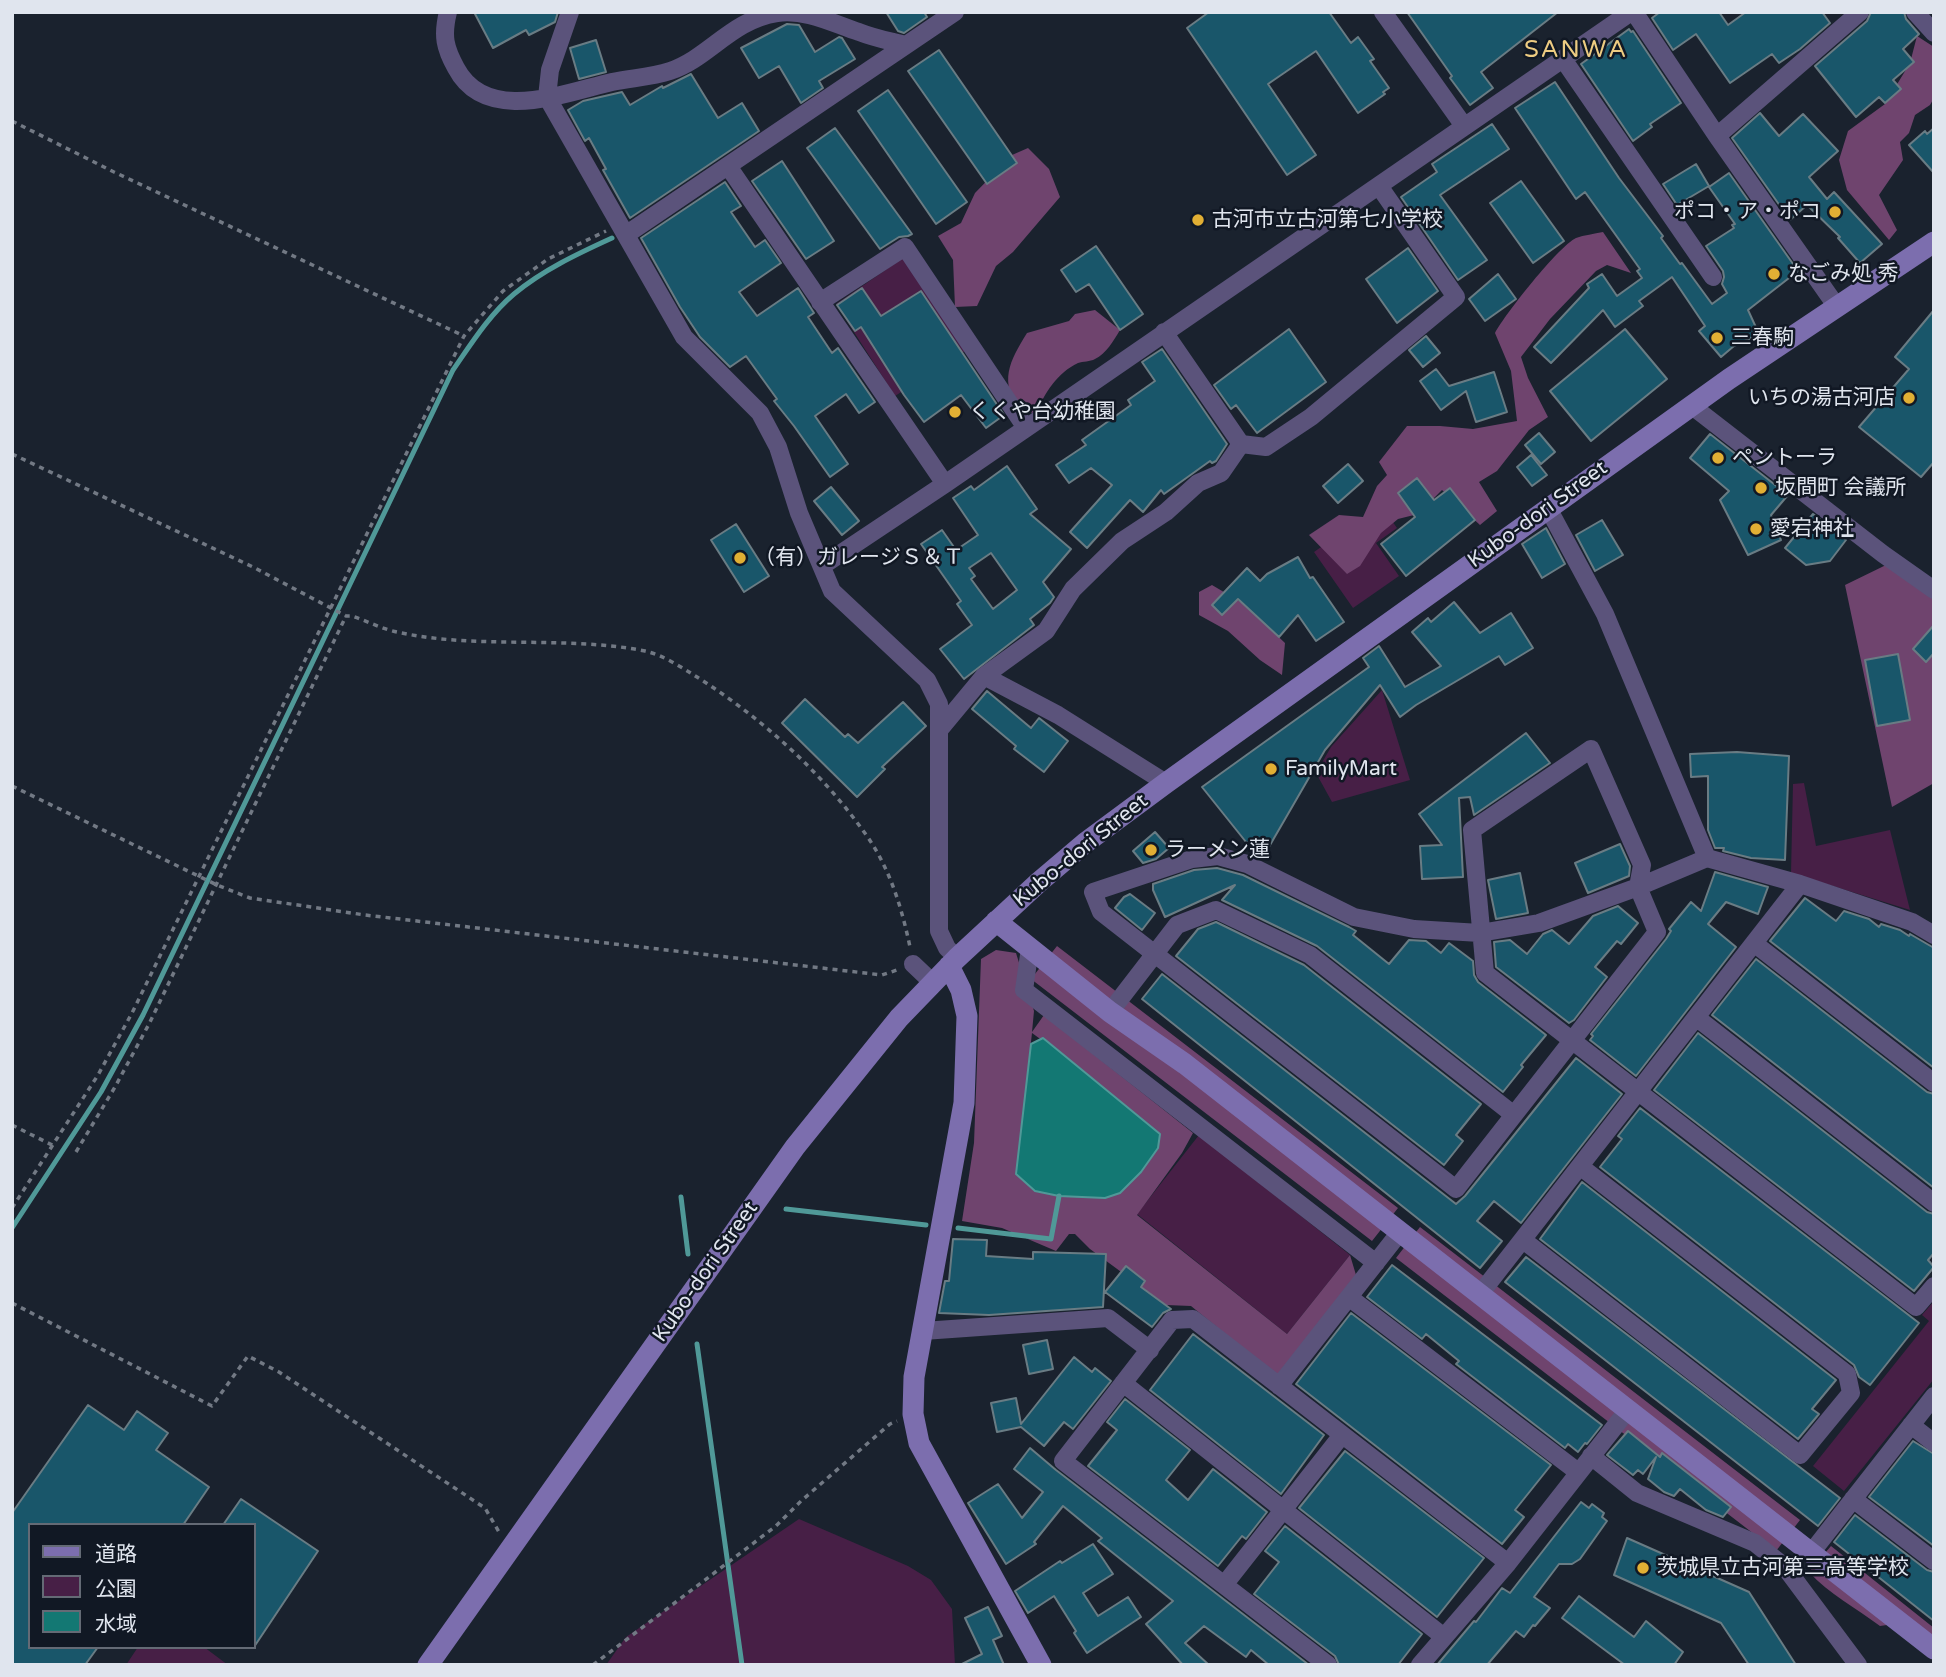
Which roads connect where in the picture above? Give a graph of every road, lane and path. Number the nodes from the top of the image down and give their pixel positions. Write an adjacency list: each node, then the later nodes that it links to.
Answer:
1 (448, 12): 11 (street)
2 (570, 12): 11 (street)
3 (1383, 12): 13 (street)
4 (1633, 12): 10 (street); 14 (street)
5 (1860, 12): 14 (street)
6 (1914, 12): 8 (street)
7 (943, 15): 9 (street)
8 (1934, 33)
9 (905, 45): 11 (street); 15 (street)
10 (1563, 59): 13 (street); 19 (street)
11 (547, 97): 17 (street)
12 (12, 121): 23 (path)
13 (1464, 126): 16 (street)
14 (1717, 136): 21 (street)
15 (728, 166): 17 (street); 20 (street)
16 (1380, 186): 22 (street); 26 (street)
17 (624, 229): 23 (path); 30 (street)
18 (1934, 242): 21 (street, Kubo-dori Street)
19 (1713, 277)
20 (820, 302): 25 (street); 28 (street)
21 (1837, 307): 24 (street, Kubo-dori Street)
22 (1164, 332): 25 (street); 26 (street)
23 (464, 336): 32 (path)
24 (1692, 406): 29 (street, Kubo-dori Street); 31 (street)
25 (1026, 428): 28 (street)
26 (1241, 444): 34 (street)
27 (12, 454): 32 (path)
28 (945, 484): 30 (street)
29 (1548, 508): 36 (street, Kubo-dori Street); 38 (street)
30 (822, 566): 35 (street)
31 (1934, 590)
32 (330, 608): 33 (path); 39 (path)
33 (346, 616): 40 (path); 50 (path)
34 (984, 677): 35 (street); 36 (street)
35 (940, 729): 49 (street)
36 (1166, 783): 43 (street, Kubo-dori Street)
37 (12, 786): 39 (path)
38 (1707, 858): 41 (street); 42 (street)
39 (201, 878): 40 (path); 59 (path)
40 (216, 884): 50 (path); 60 (path)
41 (1800, 884): 45 (street); 46 (street)
42 (1638, 887): 44 (street); 44 (street); 54 (street)
43 (996, 921): 47 (street); 49 (street, Kubo-dori Street)
44 (1480, 933): 48 (street); 54 (street)
45 (1934, 935)
46 (1755, 944): 53 (street); 55 (street)
47 (1030, 948): 52 (street); 66 (street)
48 (1155, 954): 52 (street); 57 (street); 57 (street)
49 (953, 962): 51 (street, Kubo-dori Street); 71 (street)
50 (913, 964): 51 (street)
51 (933, 983): 85 (street, Kubo-dori Street)
52 (1110, 1012): 64 (street)
53 (1697, 1018): 56 (street); 62 (street)
54 (1572, 1040): 56 (street); 57 (street)
55 (1934, 1083)
56 (1639, 1091): 61 (street); 67 (street)
57 (1514, 1115)
58 (12, 1125): 59 (path)
59 (54, 1146): 63 (path)
60 (76, 1152)
61 (1581, 1167): 65 (street); 65 (street)
62 (1934, 1203)
63 (12, 1208)
64 (1400, 1232): 66 (street); 68 (street)
65 (1523, 1240): 68 (street)
66 (1377, 1263): 69 (street)
67 (1934, 1286)
68 (1480, 1294): 76 (street)
69 (1350, 1298): 74 (street); 82 (street)
70 (12, 1303): 85 (path)
71 (923, 1331): 72 (street); 77 (street)
72 (1150, 1350): 73 (street); 74 (street)
73 (1123, 1383): 84 (street); 89 (street)
74 (1279, 1386): 79 (street)
75 (1934, 1396): 78 (street)
76 (1626, 1411): 81 (street); 86 (street)
77 (914, 1414): 93 (path); 94 (street)
78 (1911, 1424): 80 (street); 83 (street)
79 (1342, 1435): 84 (street); 88 (street)
80 (1934, 1443)
81 (1591, 1457): 82 (street); 97 (street)
82 (1578, 1472): 88 (street)
83 (1853, 1499): 86 (street); 87 (street)
84 (1282, 1509): 89 (street); 90 (street)
85 (510, 1550): 92 (street, Kubo-dori Street)
86 (1811, 1553): 91 (street)
87 (1934, 1561)
88 (1508, 1563): 90 (street)
89 (1224, 1585): 95 (street)
90 (1444, 1637): 96 (street)
91 (1934, 1649)
92 (428, 1665)
93 (593, 1665)
94 (1041, 1665)
95 (1328, 1665)
96 (1420, 1665)
97 (1858, 1665)

